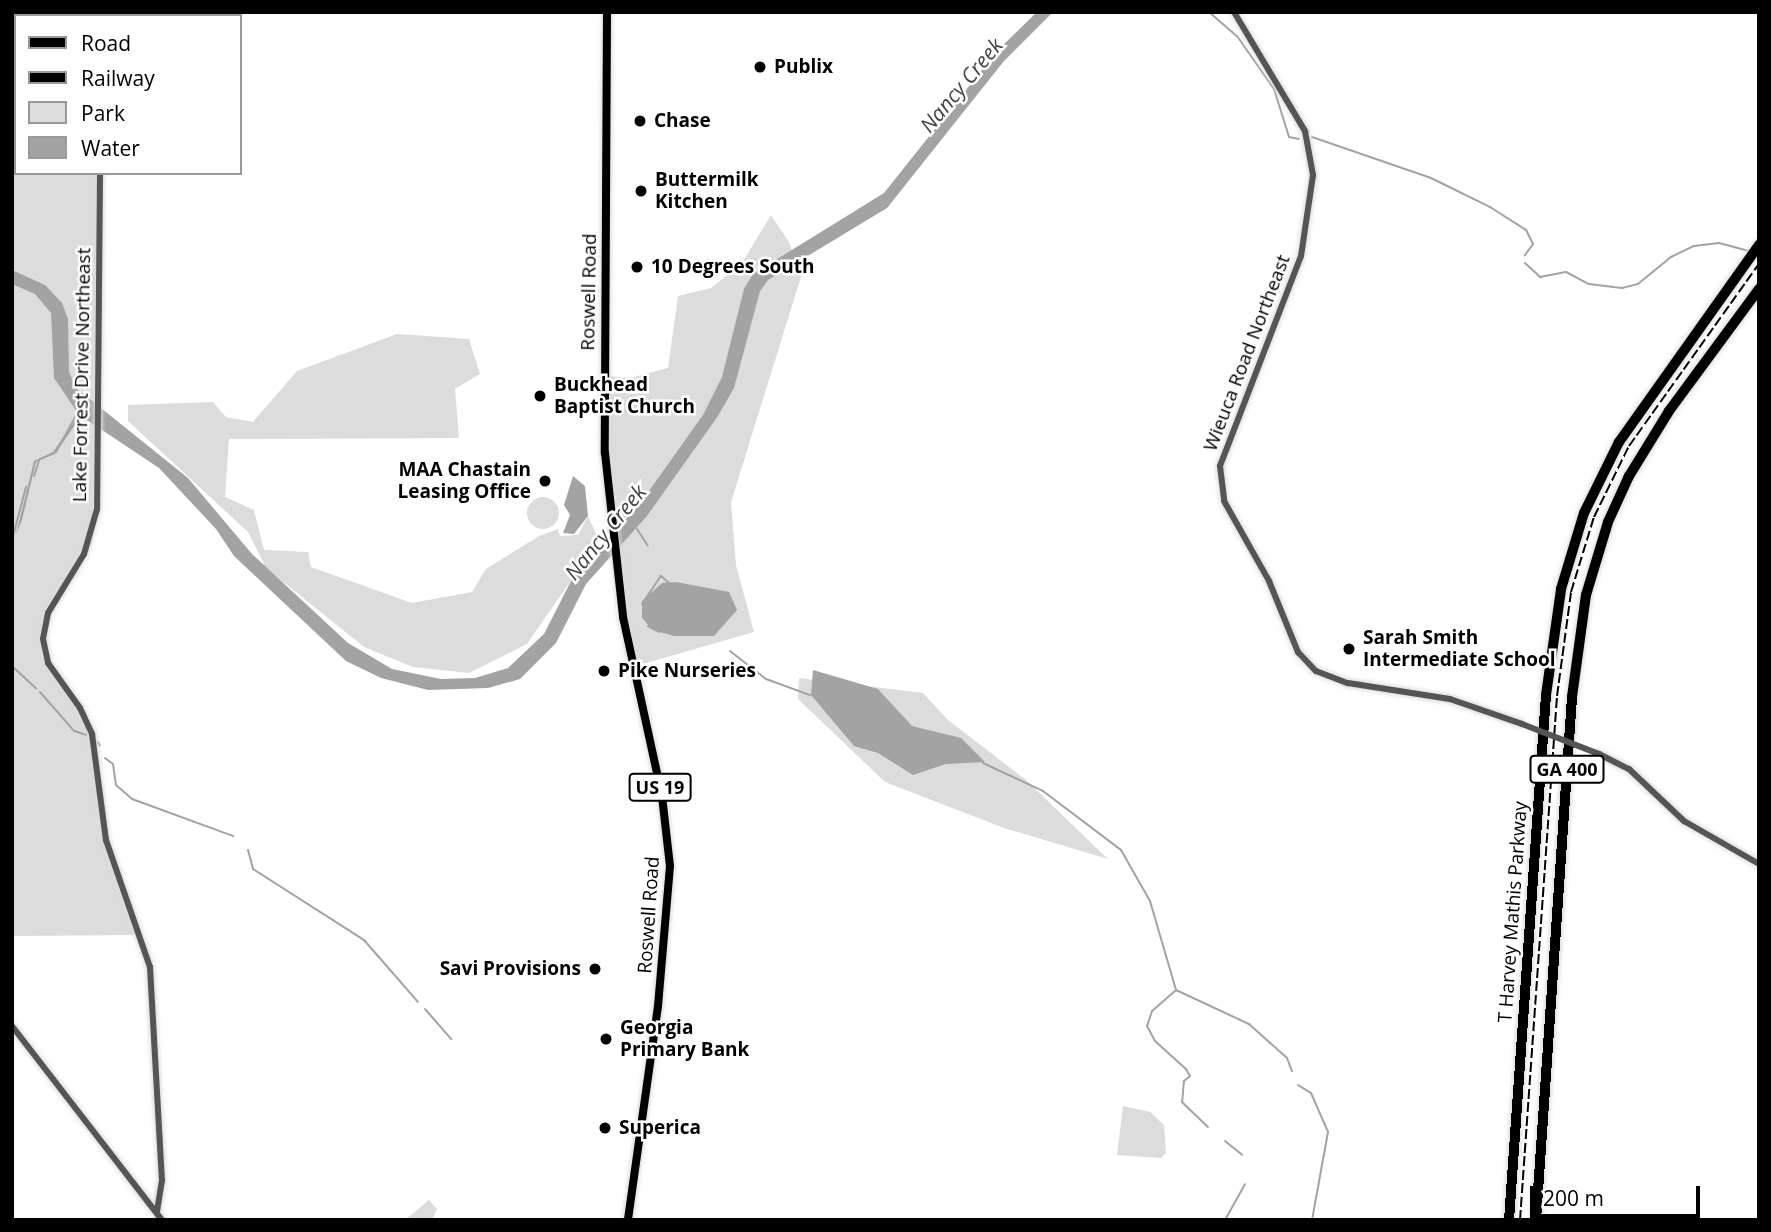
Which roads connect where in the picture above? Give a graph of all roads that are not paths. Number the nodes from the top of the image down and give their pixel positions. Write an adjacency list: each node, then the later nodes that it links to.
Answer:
1 (607, 12): 10 (main road, Roswell Road / US 19)
2 (1234, 12): 6 (street, Wieuca Road Northeast, bridge)
3 (100, 175): 8 (street, Lake Forrest Drive Northeast)
4 (1759, 245): 11 (highway, T Harvey Mathis Parkway / GA 400)
5 (1759, 289): 12 (highway, GA 400)
6 (1759, 864)
7 (12, 1026): 8 (street)
8 (156, 1213): 9 (street)
9 (162, 1220)
10 (628, 1220)
11 (1509, 1220)
12 (1536, 1220)

